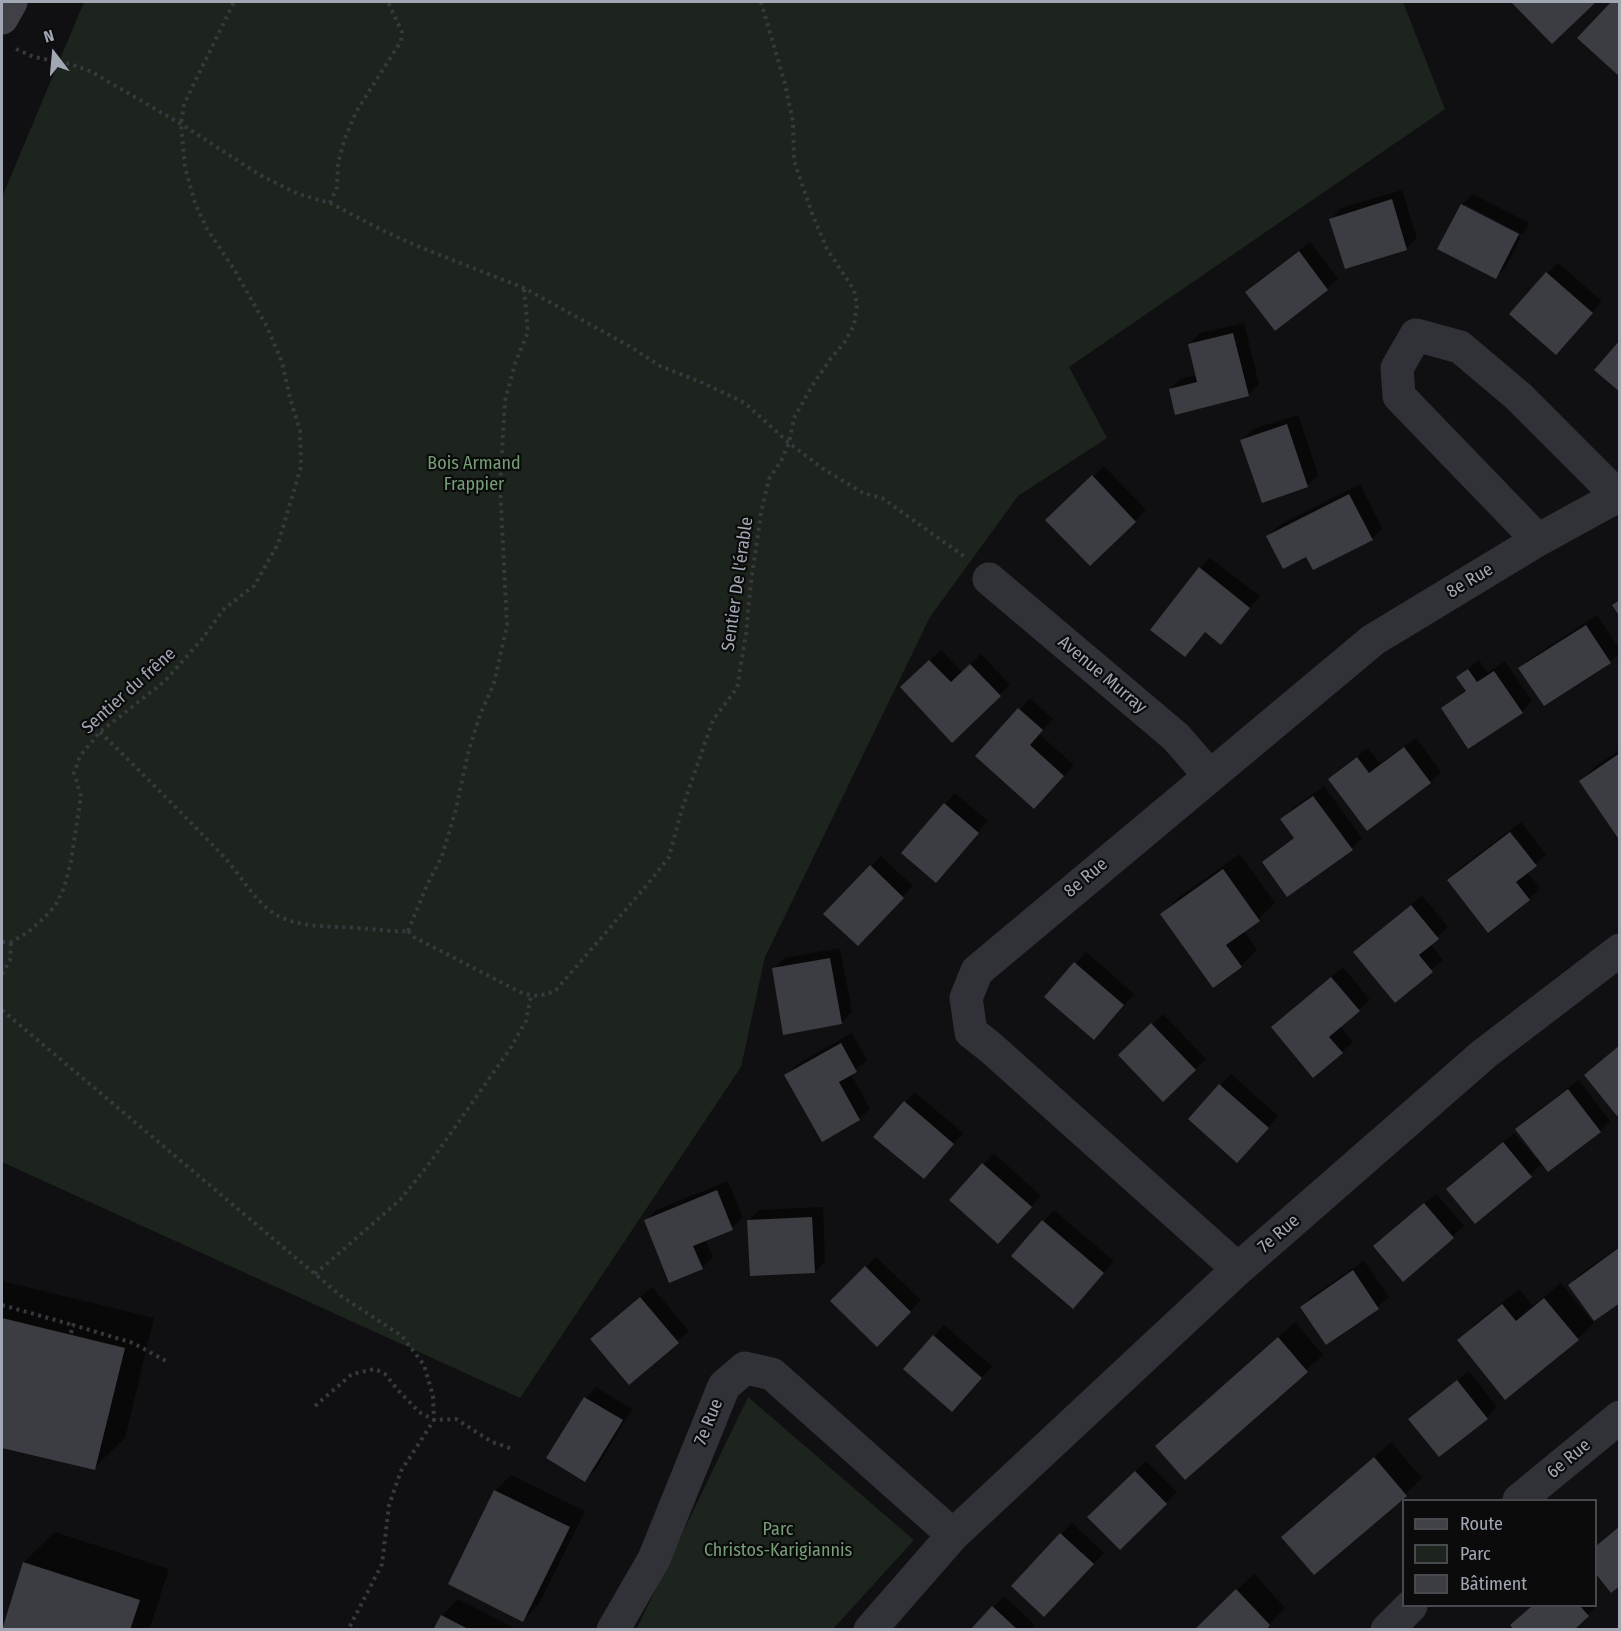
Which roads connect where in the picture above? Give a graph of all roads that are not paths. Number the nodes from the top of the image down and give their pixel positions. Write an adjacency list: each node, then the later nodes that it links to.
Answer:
1 (11, 2): 2 (street)
2 (7, 32)
3 (1619, 496): 4 (street, 8e Rue); 4 (street, 8e Rue)
4 (1538, 540): 6 (street, 8e Rue)
5 (980, 570): 6 (street, Avenue Murray)
6 (1210, 776): 8 (street, 8e Rue)
7 (1620, 950): 8 (street, 7e Rue)
8 (1238, 1269): 11 (street, 7e Rue)
9 (1620, 1417): 10 (street, 6e Rue)
10 (1520, 1499)
11 (953, 1535): 13 (street, 7e Rue); 14 (street, 7e Rue)
12 (1409, 1607): 15 (street)
13 (613, 1629)
14 (870, 1629)
15 (1387, 1629)

